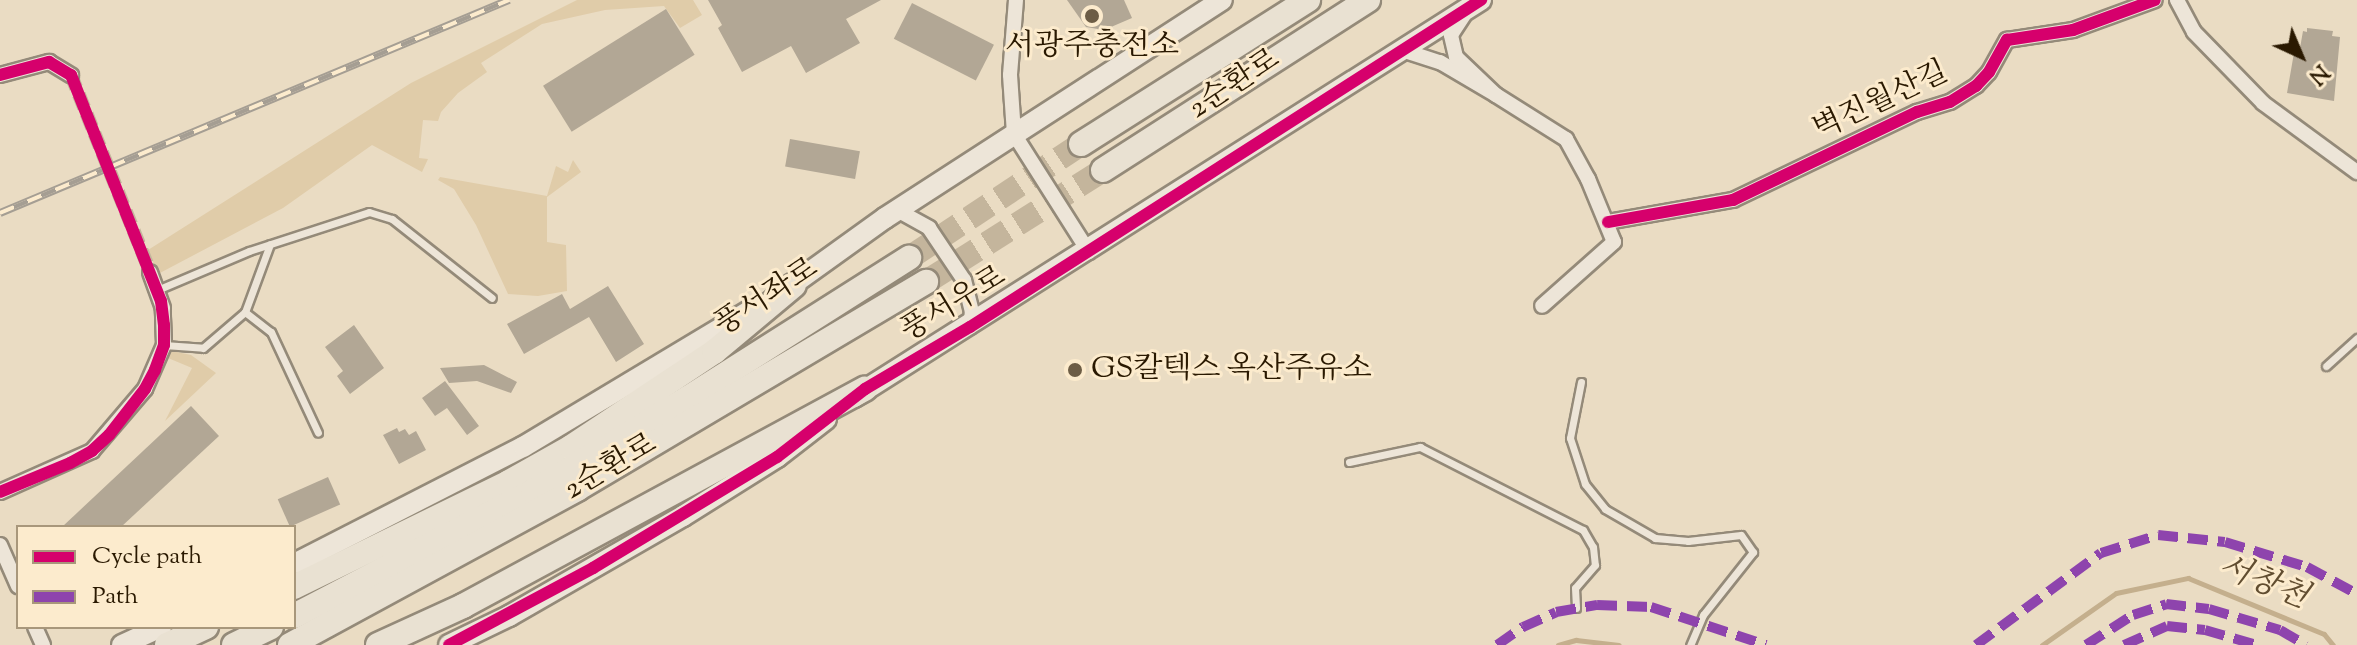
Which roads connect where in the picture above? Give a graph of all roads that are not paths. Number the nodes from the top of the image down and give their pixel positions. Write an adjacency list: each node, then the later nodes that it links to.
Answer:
1 (1016, 0): 12 (street)
2 (1222, 0): 12 (street, 풍서좌로)
3 (1308, 0): 13 (highway, 2순환로)
4 (1368, 0): 14 (highway, 2순환로)
5 (2155, 0): 17 (street, 벽진월산길)
6 (2177, 0): 15 (street)
7 (1476, 3): 8 (street, 풍서우로); 11 (street)
8 (1402, 50): 11 (street); 19 (street, 풍서우로)
9 (0, 75): 10 (street)
10 (71, 75)
11 (1496, 95): 17 (street)
12 (1014, 134): 16 (street, 풍서좌로); 19 (street)
13 (1081, 144)
14 (1103, 170)
15 (2357, 172)
16 (897, 210): 23 (street, 풍서좌로); 28 (street)
17 (1608, 222): 26 (street)
18 (270, 244): 24 (lane); 25 (lane); 27 (lane)
19 (1089, 252): 28 (street, 풍서우로)
20 (909, 258): 43 (highway, 2순환로)
21 (150, 272): 24 (street)
22 (926, 282): 50 (highway, 2순환로)
23 (794, 285): 39 (street, 풍서좌로); 41 (highway)
24 (157, 290): 30 (street)
25 (492, 298)
26 (1542, 306)
27 (245, 312): 30 (lane); 34 (lane)
28 (970, 327): 33 (street, 풍서우로)
29 (2357, 338): 31 (lane)
30 (164, 345): 36 (street)
31 (2326, 366)
32 (1581, 382): 53 (lane)
33 (865, 389): 51 (highway); 52 (street, 풍서우로)
34 (318, 433)
35 (1349, 462): 42 (lane)
36 (0, 492)
37 (0, 531): 38 (street)
38 (0, 545): 40 (street)
39 (296, 563)
40 (16, 581)
41 (296, 586)
42 (1576, 608)
43 (296, 615)
44 (157, 629): 47 (street)
45 (202, 629): 48 (highway)
46 (267, 629): 49 (highway)
47 (122, 645)
48 (167, 645)
49 (234, 645)
50 (290, 645)
51 (378, 645)
52 (449, 645)
53 (1690, 645)

